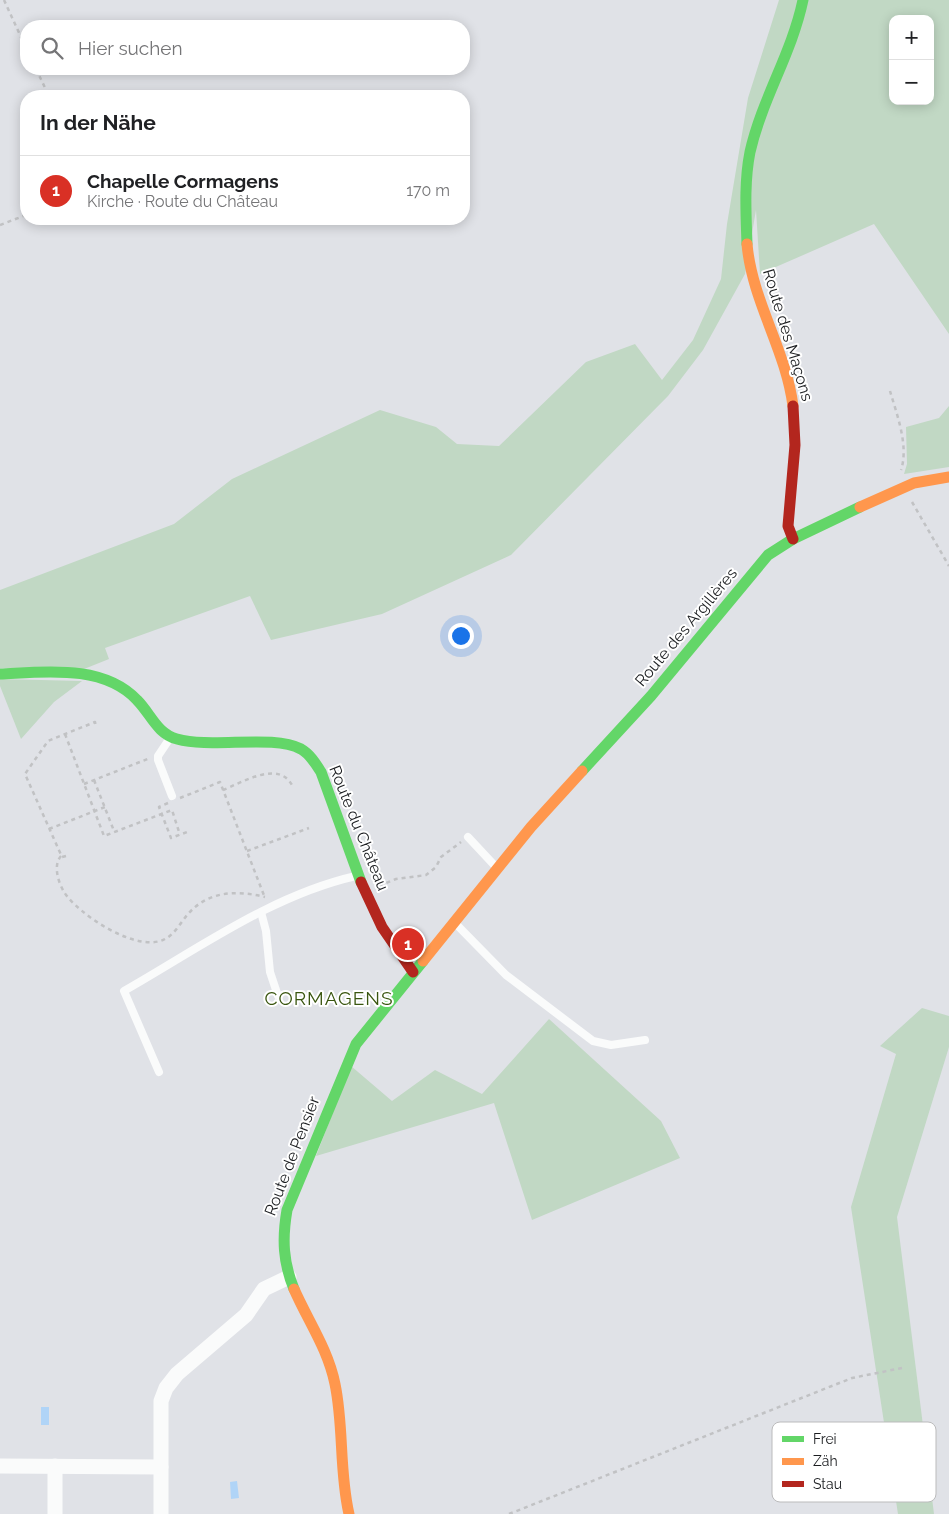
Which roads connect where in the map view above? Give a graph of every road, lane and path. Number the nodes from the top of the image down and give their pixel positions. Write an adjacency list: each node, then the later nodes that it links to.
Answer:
1 (4, 0): 3 (path)
2 (803, 0): 12 (street, Route des Maçons)
3 (20, 35)
4 (39, 75): 5 (path)
5 (46, 90)
6 (20, 217): 7 (path)
7 (0, 225)
8 (890, 391): 9 (path)
9 (902, 468)
10 (949, 477): 11 (street, Route des Argillères)
11 (905, 486): 12 (street, Route des Argillères); 13 (path)
12 (793, 539): 36 (street, Route des Argillères)
13 (949, 566)
14 (0, 674): 17 (street, Route du Château)
15 (96, 727): 16 (path)
16 (65, 734): 20 (path); 28 (path)
17 (171, 737): 18 (lane); 37 (street, Route du Château)
18 (158, 756): 19 (path); 23 (lane)
19 (94, 780): 20 (path); 24 (path)
20 (84, 784): 25 (path)
21 (292, 787): 22 (path)
22 (223, 790): 26 (path); 33 (path)
23 (172, 796)
24 (105, 807): 25 (path); 29 (path)
25 (94, 811): 28 (path); 29 (path)
26 (162, 813): 29 (path); 31 (path); 31 (path)
27 (308, 828): 33 (path)
28 (49, 829): 34 (path)
29 (114, 831)
30 (187, 832): 31 (path)
31 (180, 834)
32 (468, 837): 36 (lane); 38 (path)
33 (247, 851): 39 (path)
34 (61, 856): 35 (path); 39 (path)
35 (66, 856)
36 (497, 868): 42 (street, Route des Argillères)
37 (360, 876): 38 (street, Route du Château); 40 (lane)
38 (366, 891): 43 (street, Route du Château)
39 (264, 897): 40 (path)
40 (269, 908): 41 (lane)
41 (261, 912): 44 (lane); 46 (lane)
42 (455, 922): 43 (street, Route des Argillères); 45 (lane)
43 (413, 972): 47 (street, Route de Pensier)
44 (278, 996)
45 (645, 1040)
46 (159, 1072)
47 (289, 1277): 51 (street); 54 (street, Route de Pensier)
48 (902, 1368): 55 (path)
49 (0, 1466): 50 (street)
50 (55, 1466): 51 (street); 52 (street)
51 (161, 1467): 53 (street)
52 (55, 1514)
53 (160, 1514)
54 (349, 1514)
55 (509, 1514)

